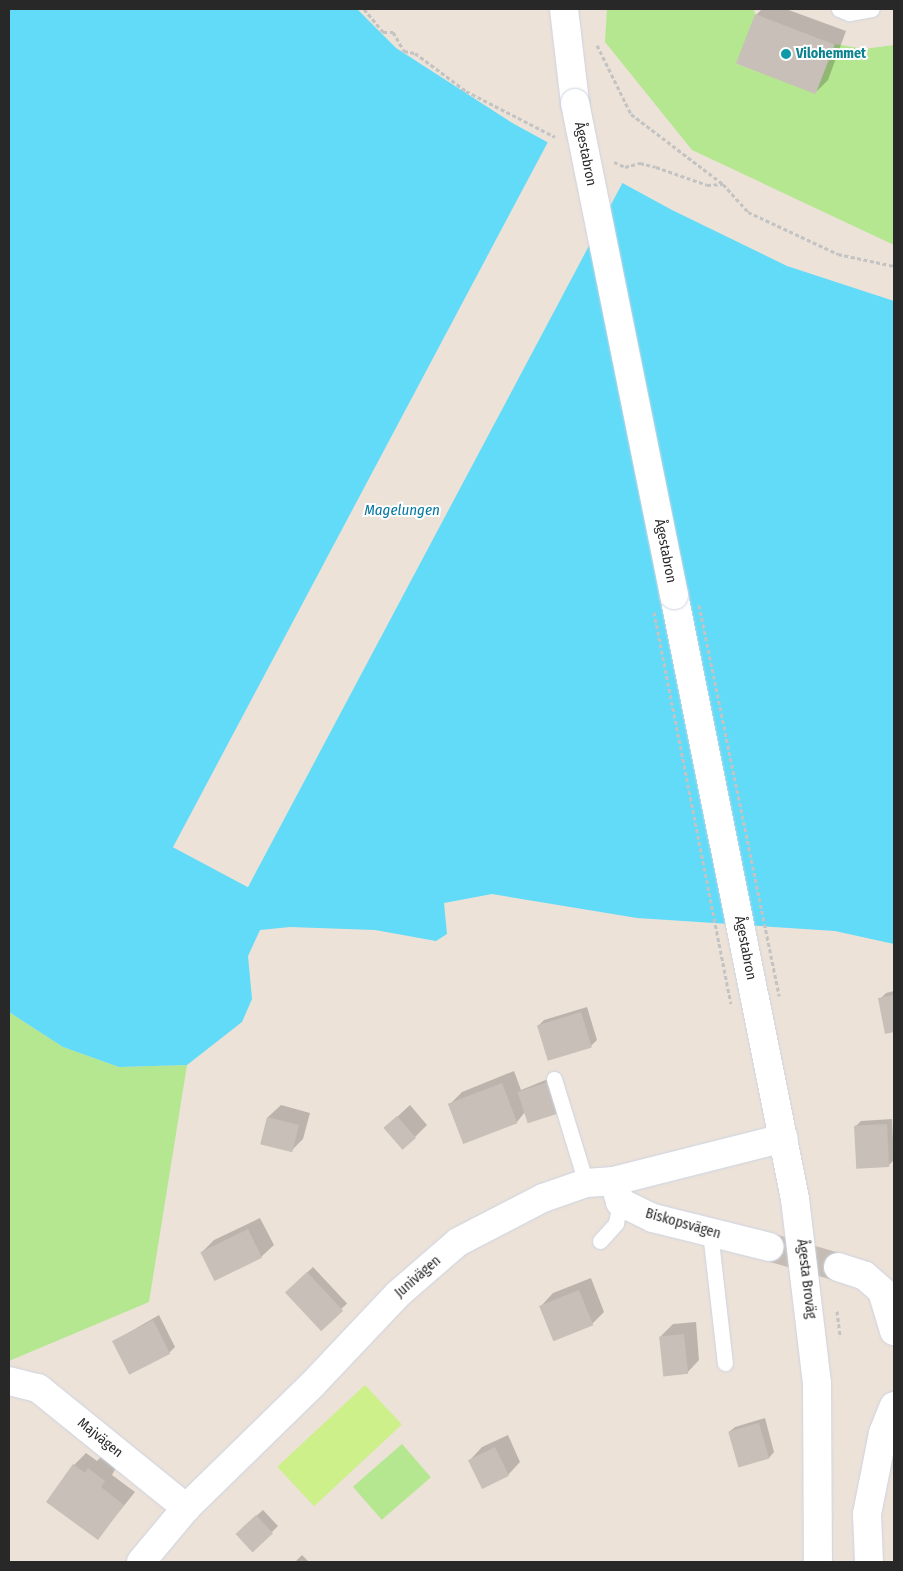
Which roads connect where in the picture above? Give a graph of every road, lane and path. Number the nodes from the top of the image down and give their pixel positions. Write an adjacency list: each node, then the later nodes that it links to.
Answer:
1 (364, 9): 6 (path)
2 (564, 9): 10 (main road, Ågestabron, bridge)
3 (839, 9): 4 (lane)
4 (872, 9)
5 (597, 45): 8 (path)
6 (536, 128)
7 (625, 167): 8 (path)
8 (723, 184): 9 (path)
9 (894, 266)
10 (755, 999): 12 (main road, Ågesta Broväg)
11 (554, 1079): 13 (lane)
12 (784, 1138): 14 (main road, Junivägen); 26 (main road, Ågesta Broväg)
13 (586, 1182): 14 (main road, Junivägen); 24 (main road, Junivägen)
14 (617, 1191): 15 (main road, Biskopsvägen); 16 (lane)
15 (710, 1232): 17 (main road, Biskopsvägen); 21 (lane)
16 (600, 1241)
17 (769, 1247)
18 (838, 1267): 19 (main road)
19 (888, 1288): 20 (main road)
20 (894, 1331)
21 (726, 1364)
22 (9, 1382): 24 (main road, Majvägen)
23 (894, 1406): 27 (main road)
24 (186, 1508): 25 (main road, Junivägen)
25 (141, 1562)
26 (818, 1562)
27 (869, 1562)

